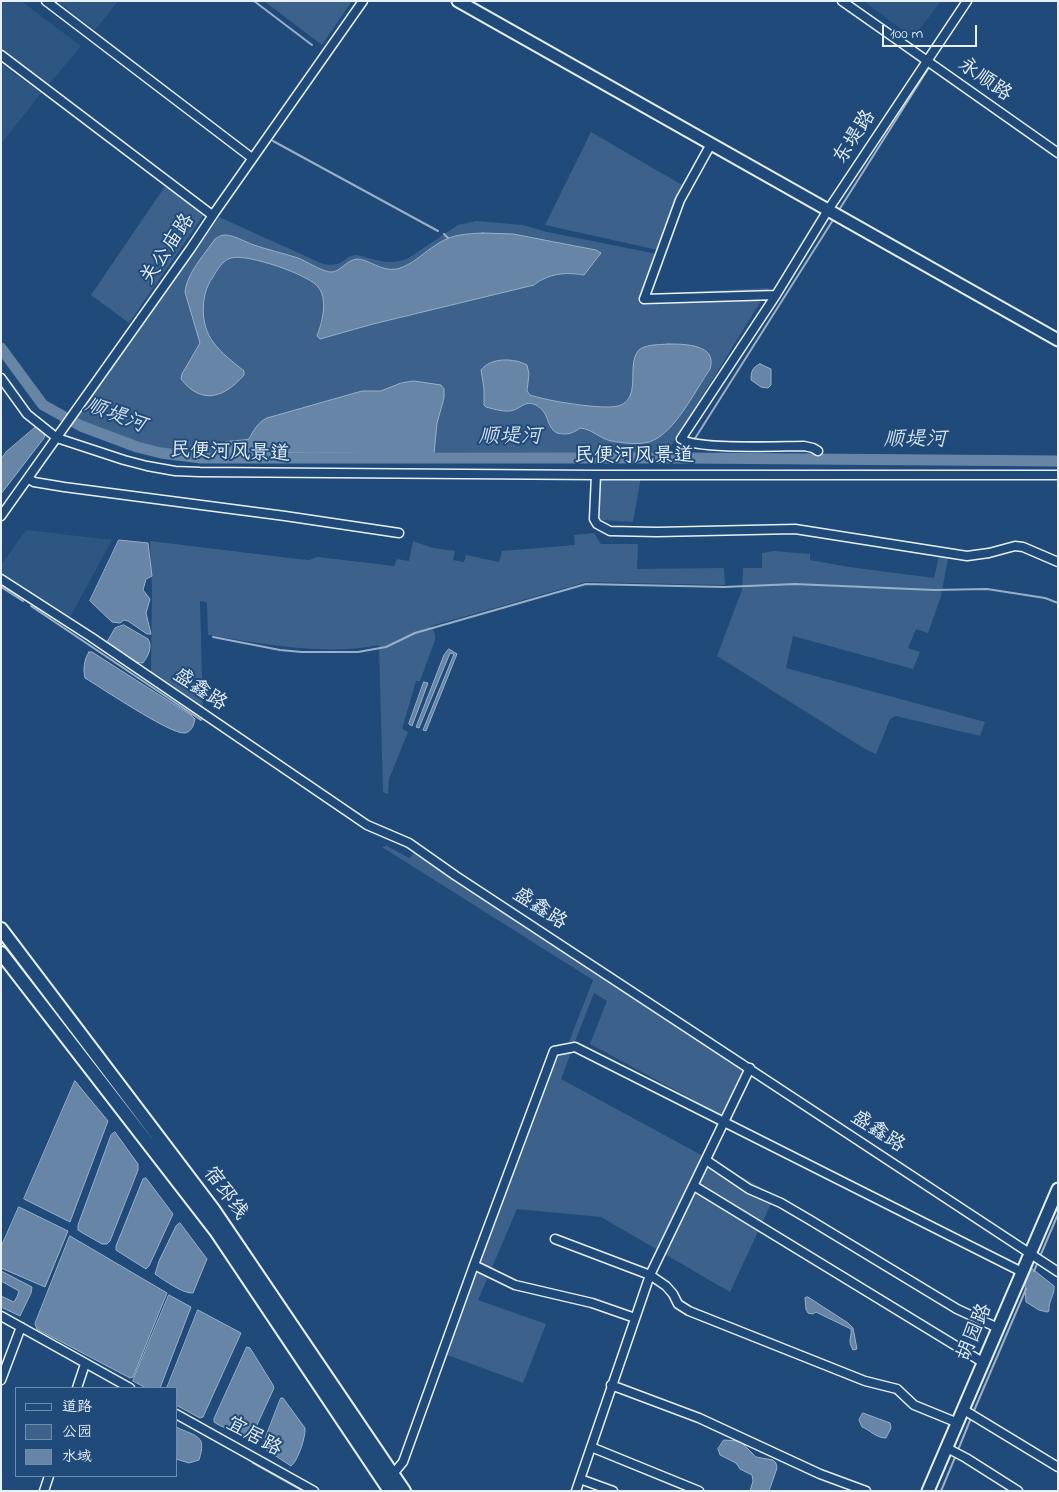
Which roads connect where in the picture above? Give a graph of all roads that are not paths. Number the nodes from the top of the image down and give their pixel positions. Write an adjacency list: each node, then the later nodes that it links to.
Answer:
1 (46, 1): 10 (street)
2 (363, 1): 10 (street, 关公庙路)
3 (458, 1): 8 (street)
4 (842, 1): 7 (street, 永顺路)
5 (967, 1): 7 (street, 东堤路)
6 (1, 55): 12 (street)
7 (926, 61): 9 (street, 永顺路); 11 (street, 东堤路)
8 (711, 144): 11 (street); 13 (street)
9 (1058, 153)
10 (252, 158): 12 (street, 关公庙路)
11 (828, 210): 13 (street, 东堤路); 14 (street)
12 (212, 215): 16 (street, 关公庙路)
13 (776, 295): 17 (street, 东堤路)
14 (1058, 340)
15 (1, 378): 16 (street, 民便河风景道)
16 (59, 435): 18 (street, 民便河风景道); 20 (street, 关公庙路)
17 (818, 451)
18 (596, 475): 19 (street, 民便河风景道); 23 (street)
19 (1058, 475)
20 (28, 478): 21 (street, 关公庙路); 22 (street)
21 (1, 516)
22 (399, 533)
23 (1058, 562)
24 (1, 579): 27 (street, 盛鑫路)
25 (1, 930): 54 (main road, 宿邳线)
26 (1, 953): 59 (main road, 宿邳线)
27 (750, 1068): 28 (street); 33 (street, 盛鑫路)
28 (724, 1122): 29 (street); 34 (street); 35 (street)
29 (706, 1160): 30 (street); 41 (street)
30 (694, 1186): 37 (street); 42 (street)
31 (1058, 1189): 33 (street, 胡园路)
32 (555, 1239): 37 (street)
33 (1030, 1253): 35 (street, 胡园路); 36 (street, 盛鑫路)
34 (474, 1265): 39 (street); 54 (street)
35 (1022, 1272): 41 (street, 胡园路)
36 (1058, 1272)
37 (650, 1275): 39 (street); 50 (street)
38 (1, 1316): 40 (street)
39 (635, 1318): 45 (street)
40 (21, 1327): 43 (street); 44 (street)
41 (998, 1328): 42 (street, 胡园路)
42 (984, 1363): 48 (street, 胡园路)
43 (85, 1364): 46 (street); 47 (street)
44 (1, 1380)
45 (612, 1385): 51 (street); 64 (street)
46 (77, 1387)
47 (128, 1387)
48 (970, 1413): 50 (street, 胡园路); 53 (street)
49 (178, 1415): 58 (street, 宜居路)
50 (958, 1423): 52 (street, 胡园路)
51 (591, 1447): 56 (street); 63 (street)
52 (953, 1452): 65 (street, 胡园路); 66 (street)
53 (1058, 1467)
54 (393, 1474): 60 (main road, 宿邳线)
55 (49, 1477): 57 (street)
56 (580, 1479): 61 (street); 62 (street)
57 (44, 1491)
58 (314, 1491)
59 (390, 1491)
60 (404, 1491)
61 (576, 1491)
62 (613, 1491)
63 (699, 1491)
64 (866, 1491)
65 (928, 1491)
66 (1018, 1491)

